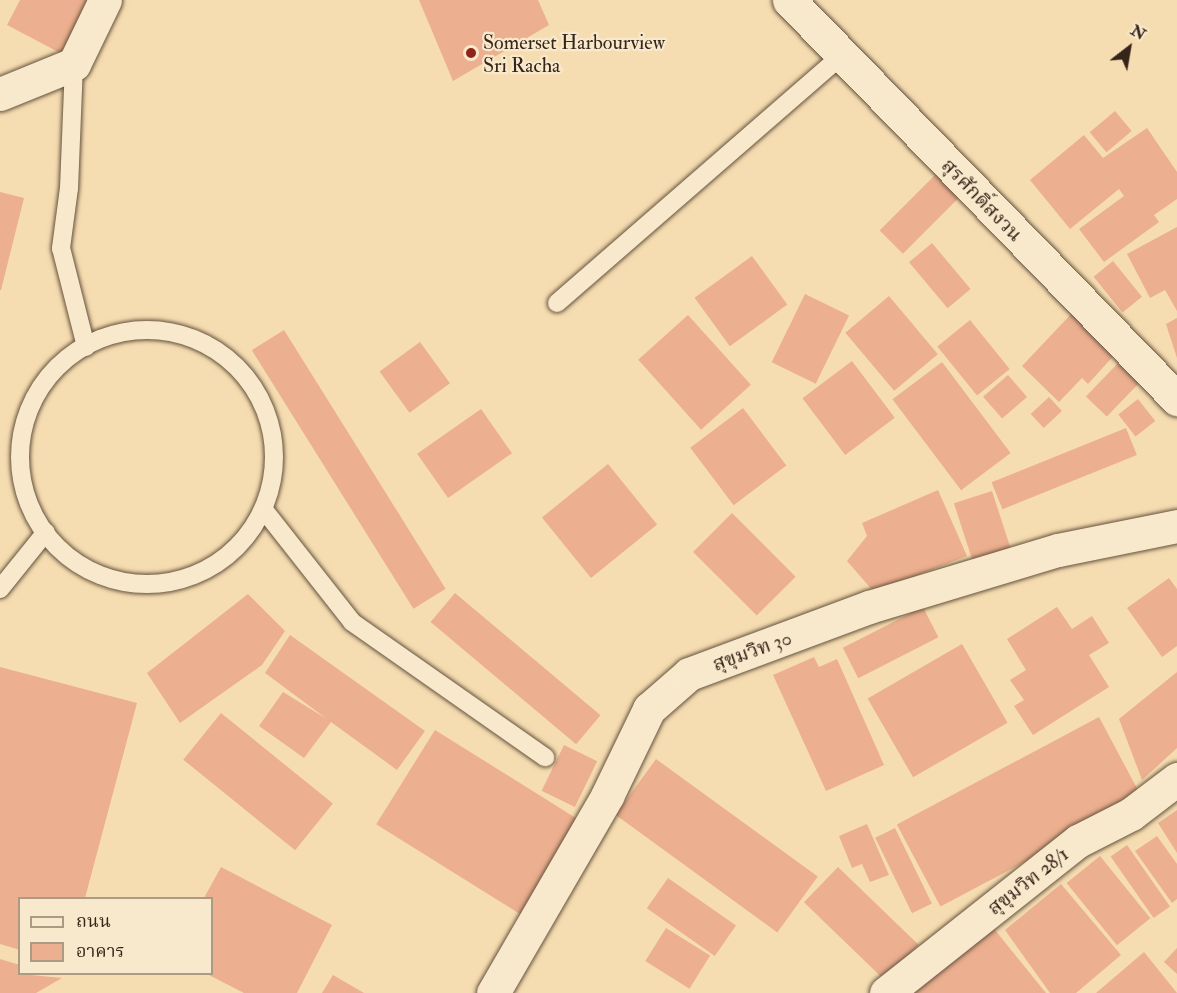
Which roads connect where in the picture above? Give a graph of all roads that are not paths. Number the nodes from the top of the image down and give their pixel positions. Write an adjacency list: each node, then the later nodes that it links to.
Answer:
1 (105, 0): 4 (street)
2 (789, 0): 3 (street, สุรศักดิ์สงวน)
3 (841, 56): 6 (lane); 8 (street, สุรศักดิ์สงวน)
4 (74, 64): 5 (street); 7 (lane)
5 (0, 94)
6 (557, 303)
7 (86, 347): 9 (lane); 11 (lane)
8 (1177, 399)
9 (264, 510): 11 (lane); 13 (lane)
10 (1177, 526): 15 (street, สุขุมวิท 30)
11 (46, 532): 12 (lane)
12 (0, 589)
13 (545, 757)
14 (1177, 779): 16 (street, สุขุมวิท 28/1)
15 (494, 993)
16 (886, 993)

